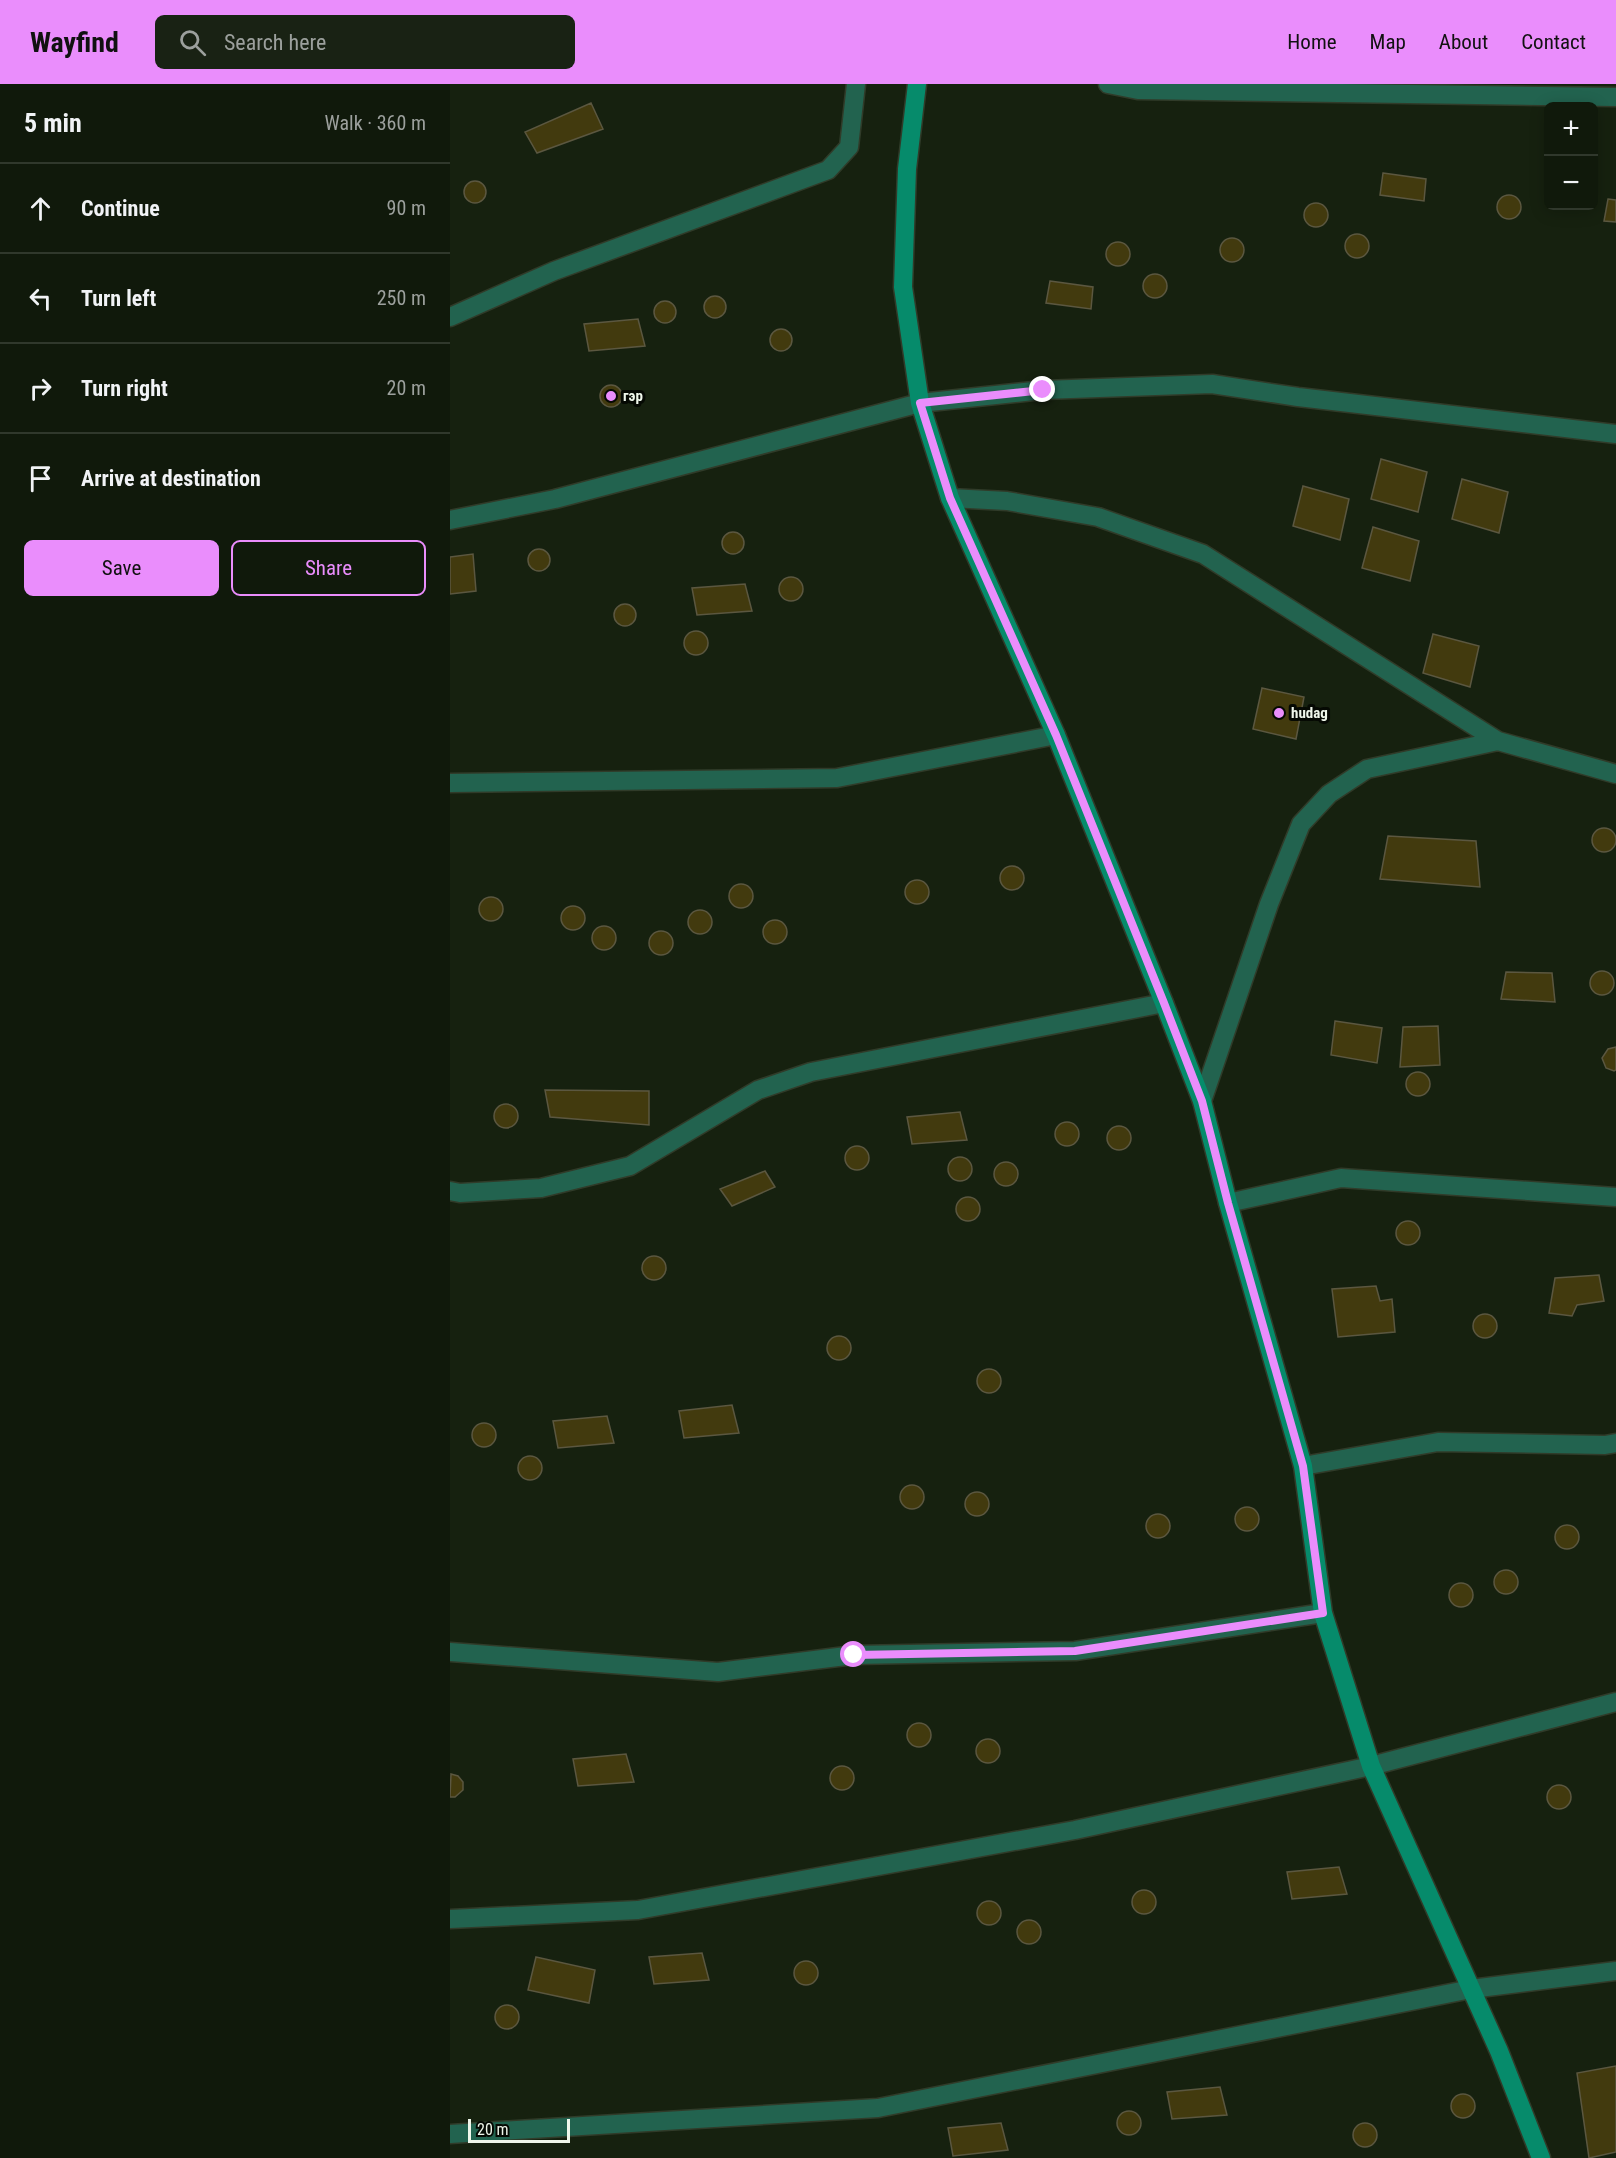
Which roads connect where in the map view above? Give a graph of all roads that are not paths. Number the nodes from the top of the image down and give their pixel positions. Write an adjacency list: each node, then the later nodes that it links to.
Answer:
1 (856, 84): 5 (street)
2 (917, 84): 6 (street)
3 (1108, 84): 4 (street)
4 (1616, 97)
5 (450, 317)
6 (920, 403): 7 (street); 8 (street); 9 (street)
7 (1616, 434)
8 (950, 498): 10 (street); 11 (street)
9 (450, 520)
10 (1056, 735): 13 (street); 14 (street)
11 (1498, 741): 12 (street); 15 (street)
12 (1616, 774)
13 (450, 783)
14 (1164, 1003): 15 (street); 16 (street)
15 (1202, 1101): 18 (street)
16 (450, 1191)
17 (1616, 1197): 18 (street)
18 (1228, 1203): 20 (street)
19 (1616, 1443): 20 (street)
20 (1303, 1466): 21 (street)
21 (1323, 1613): 22 (street); 24 (street)
22 (450, 1652)
23 (1616, 1702): 24 (street)
24 (1371, 1766): 25 (street); 27 (street)
25 (450, 1919)
26 (1616, 1971): 27 (street)
27 (1471, 1989): 28 (street); 29 (street)
28 (450, 2134)
29 (1541, 2158)

